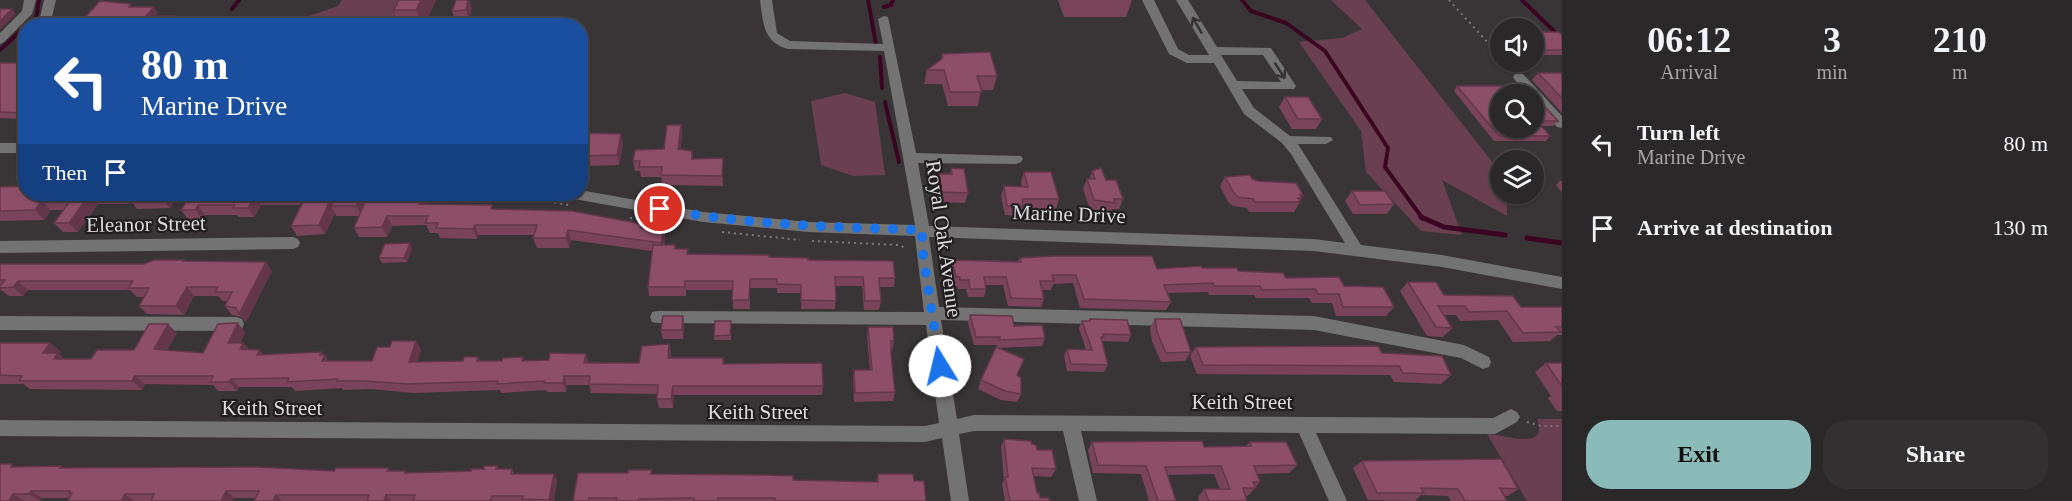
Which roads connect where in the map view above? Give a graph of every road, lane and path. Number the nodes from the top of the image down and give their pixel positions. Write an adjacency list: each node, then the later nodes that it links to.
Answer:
1 (766, 0): 11 (street)
2 (1148, 0): 12 (street)
3 (1182, 0): 12 (street, one-way to 3)
4 (1449, 0): 10 (path)
5 (39, 7): 6 (street)
6 (26, 18)
7 (884, 19): 11 (street, Royal Oak Avenue)
8 (18, 25): 9 (street)
9 (0, 40)
10 (1490, 45)
11 (888, 48): 20 (street, Royal Oak Avenue)
12 (1214, 55): 14 (street); 14 (street, one-way to 14)
13 (1519, 77): 15 (street)
14 (1233, 85): 16 (street)
15 (1562, 124)
16 (1287, 140): 17 (street); 26 (street)
17 (1326, 141)
18 (0, 148): 19 (street)
19 (18, 148)
20 (910, 158): 21 (street); 23 (street, Royal Oak Avenue)
21 (1016, 159)
22 (588, 196): 23 (street, Marine Drive)
23 (922, 230): 26 (street, Marine Drive); 28 (street, Royal Oak Avenue)
24 (292, 243): 25 (street, Eleanor Street)
25 (0, 247)
26 (1356, 249): 27 (street, Marine Drive)
27 (1562, 283)
28 (932, 316): 29 (street); 32 (street); 37 (street, Royal Oak Avenue)
29 (658, 317)
30 (0, 323): 31 (street)
31 (236, 324)
32 (1483, 362)
33 (1511, 417): 35 (street, Keith Street); 36 (path)
34 (1070, 423): 35 (street, Keith Street); 37 (street, Keith Street); 40 (street)
35 (1304, 425): 41 (street)
36 (1562, 426)
37 (949, 427): 38 (street, Keith Street); 39 (street, Royal Oak Avenue)
38 (0, 428)
39 (960, 501)
40 (1088, 501)
41 (1338, 501)

